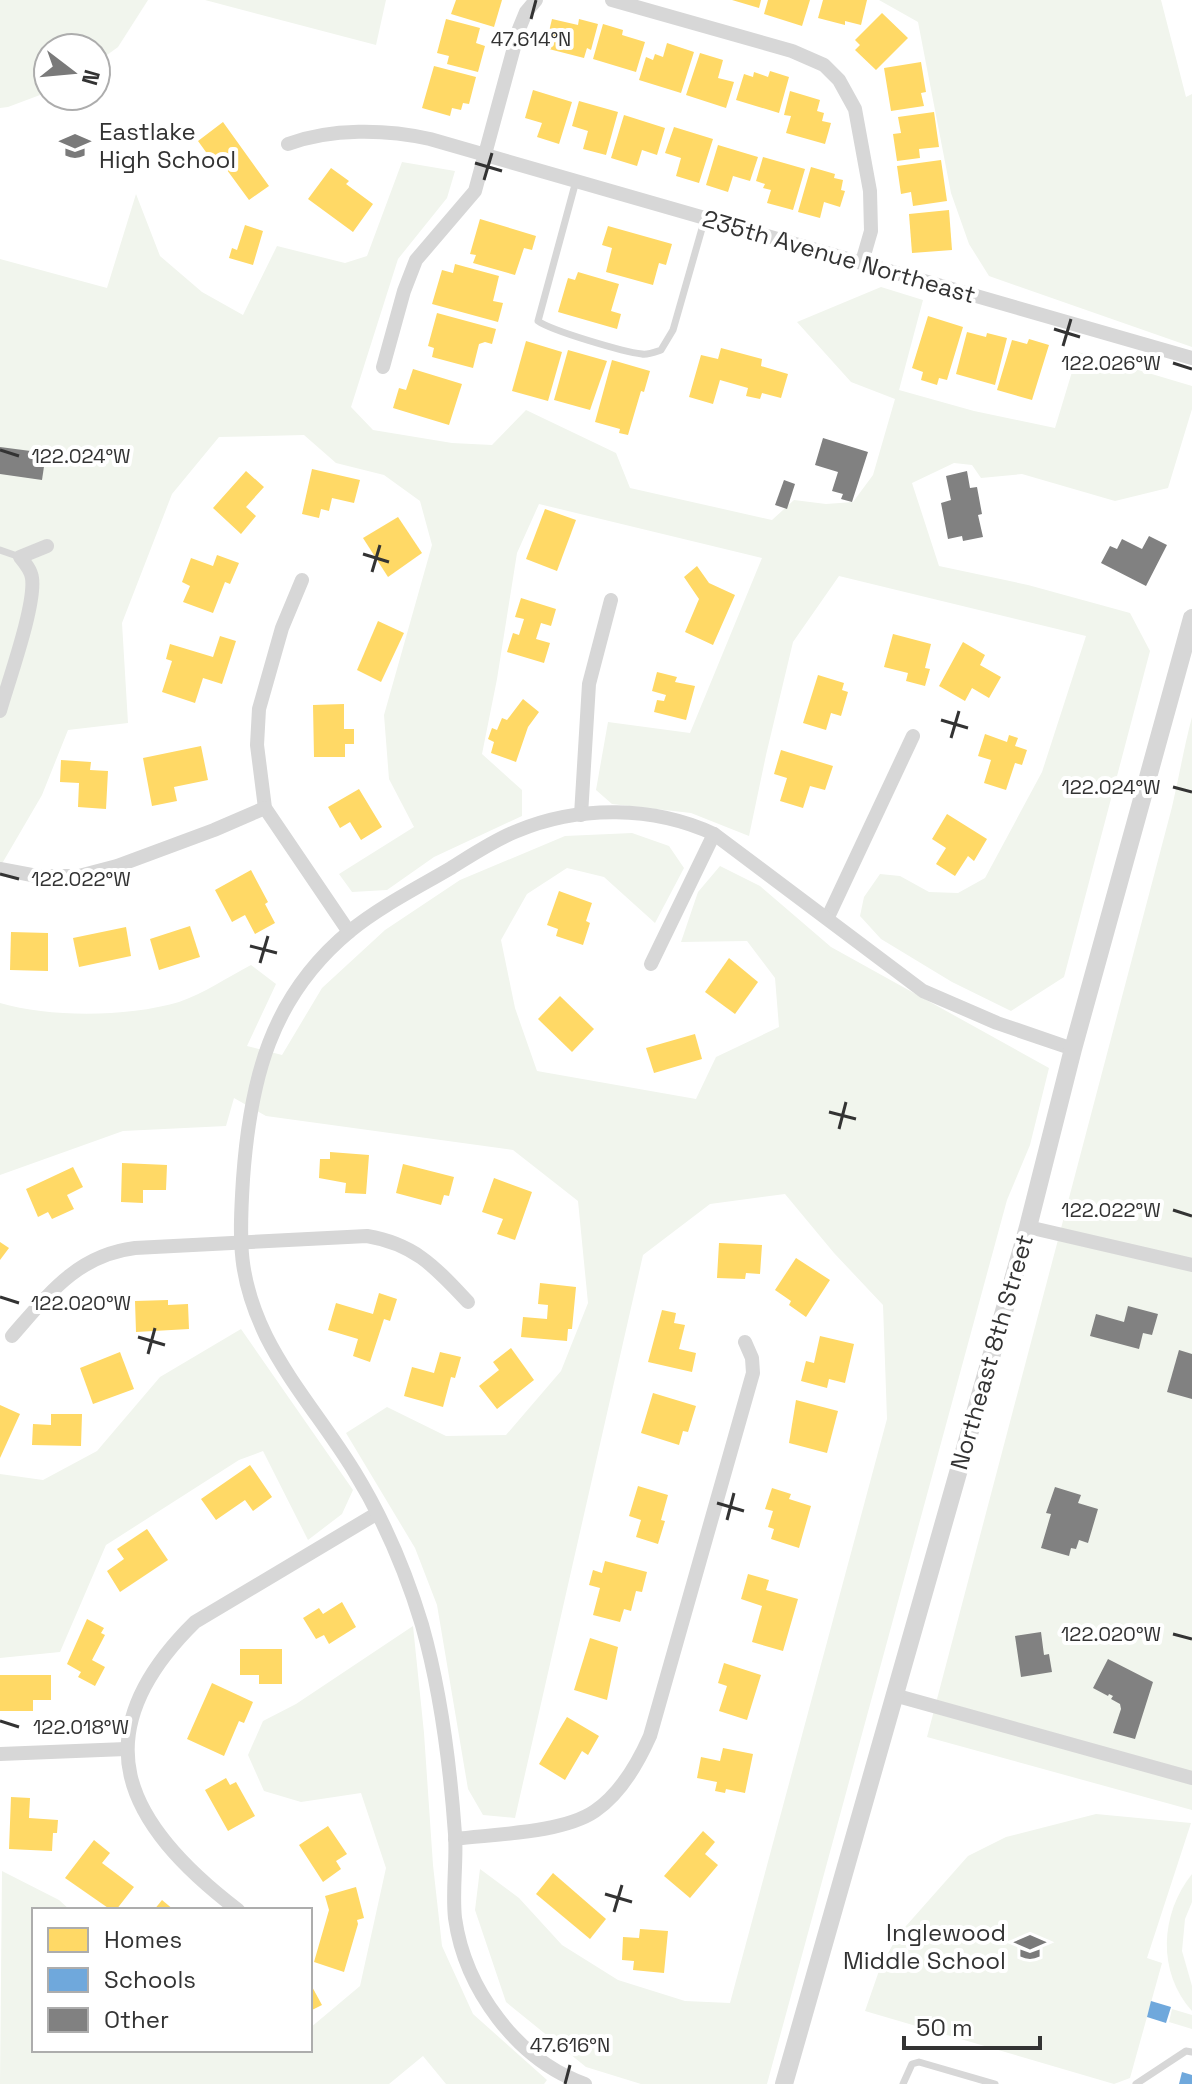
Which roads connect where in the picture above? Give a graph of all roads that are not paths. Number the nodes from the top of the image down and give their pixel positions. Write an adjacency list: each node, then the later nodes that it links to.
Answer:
1 (536, 0): 4 (street)
2 (612, 0): 7 (street)
3 (288, 144): 4 (street, 235th Avenue Northeast)
4 (486, 156): 5 (street, 235th Avenue Northeast); 9 (street)
5 (576, 181): 6 (street, 235th Avenue Northeast); 6 (lane)
6 (705, 218): 7 (street, 235th Avenue Northeast)
7 (862, 262): 8 (street, 235th Avenue Northeast)
8 (1192, 358)
9 (383, 367)
10 (47, 546): 12 (street)
11 (0, 550): 12 (lane)
12 (20, 557): 16 (street)
13 (302, 580): 18 (street)
14 (611, 600): 19 (street)
15 (1192, 618): 25 (street, Northeast 8th Street)
16 (0, 711)
17 (913, 736): 22 (street)
18 (265, 808): 21 (street); 23 (street)
19 (581, 815): 20 (street); 23 (street)
20 (714, 834): 22 (street); 24 (street)
21 (0, 869)
22 (828, 917): 25 (street)
23 (349, 932): 27 (street)
24 (651, 964)
25 (1073, 1049): 26 (street, Northeast 8th Street)
26 (1028, 1227): 28 (street); 33 (street, Northeast 8th Street)
27 (239, 1243): 29 (street); 30 (street); 32 (street)
28 (1192, 1265)
29 (468, 1302)
30 (12, 1336)
31 (745, 1342): 37 (street)
32 (376, 1514): 34 (street); 37 (street)
33 (894, 1695): 36 (street); 42 (street, Northeast 8th Street)
34 (126, 1749): 35 (street); 38 (street)
35 (0, 1754)
36 (1192, 1778)
37 (455, 1839): 40 (street)
38 (236, 1908)
39 (1192, 2052): 45 (lane)
40 (568, 2081): 41 (street)
41 (585, 2084)
42 (784, 2084)
43 (903, 2084): 44 (lane)
44 (995, 2084)
45 (1136, 2084)

